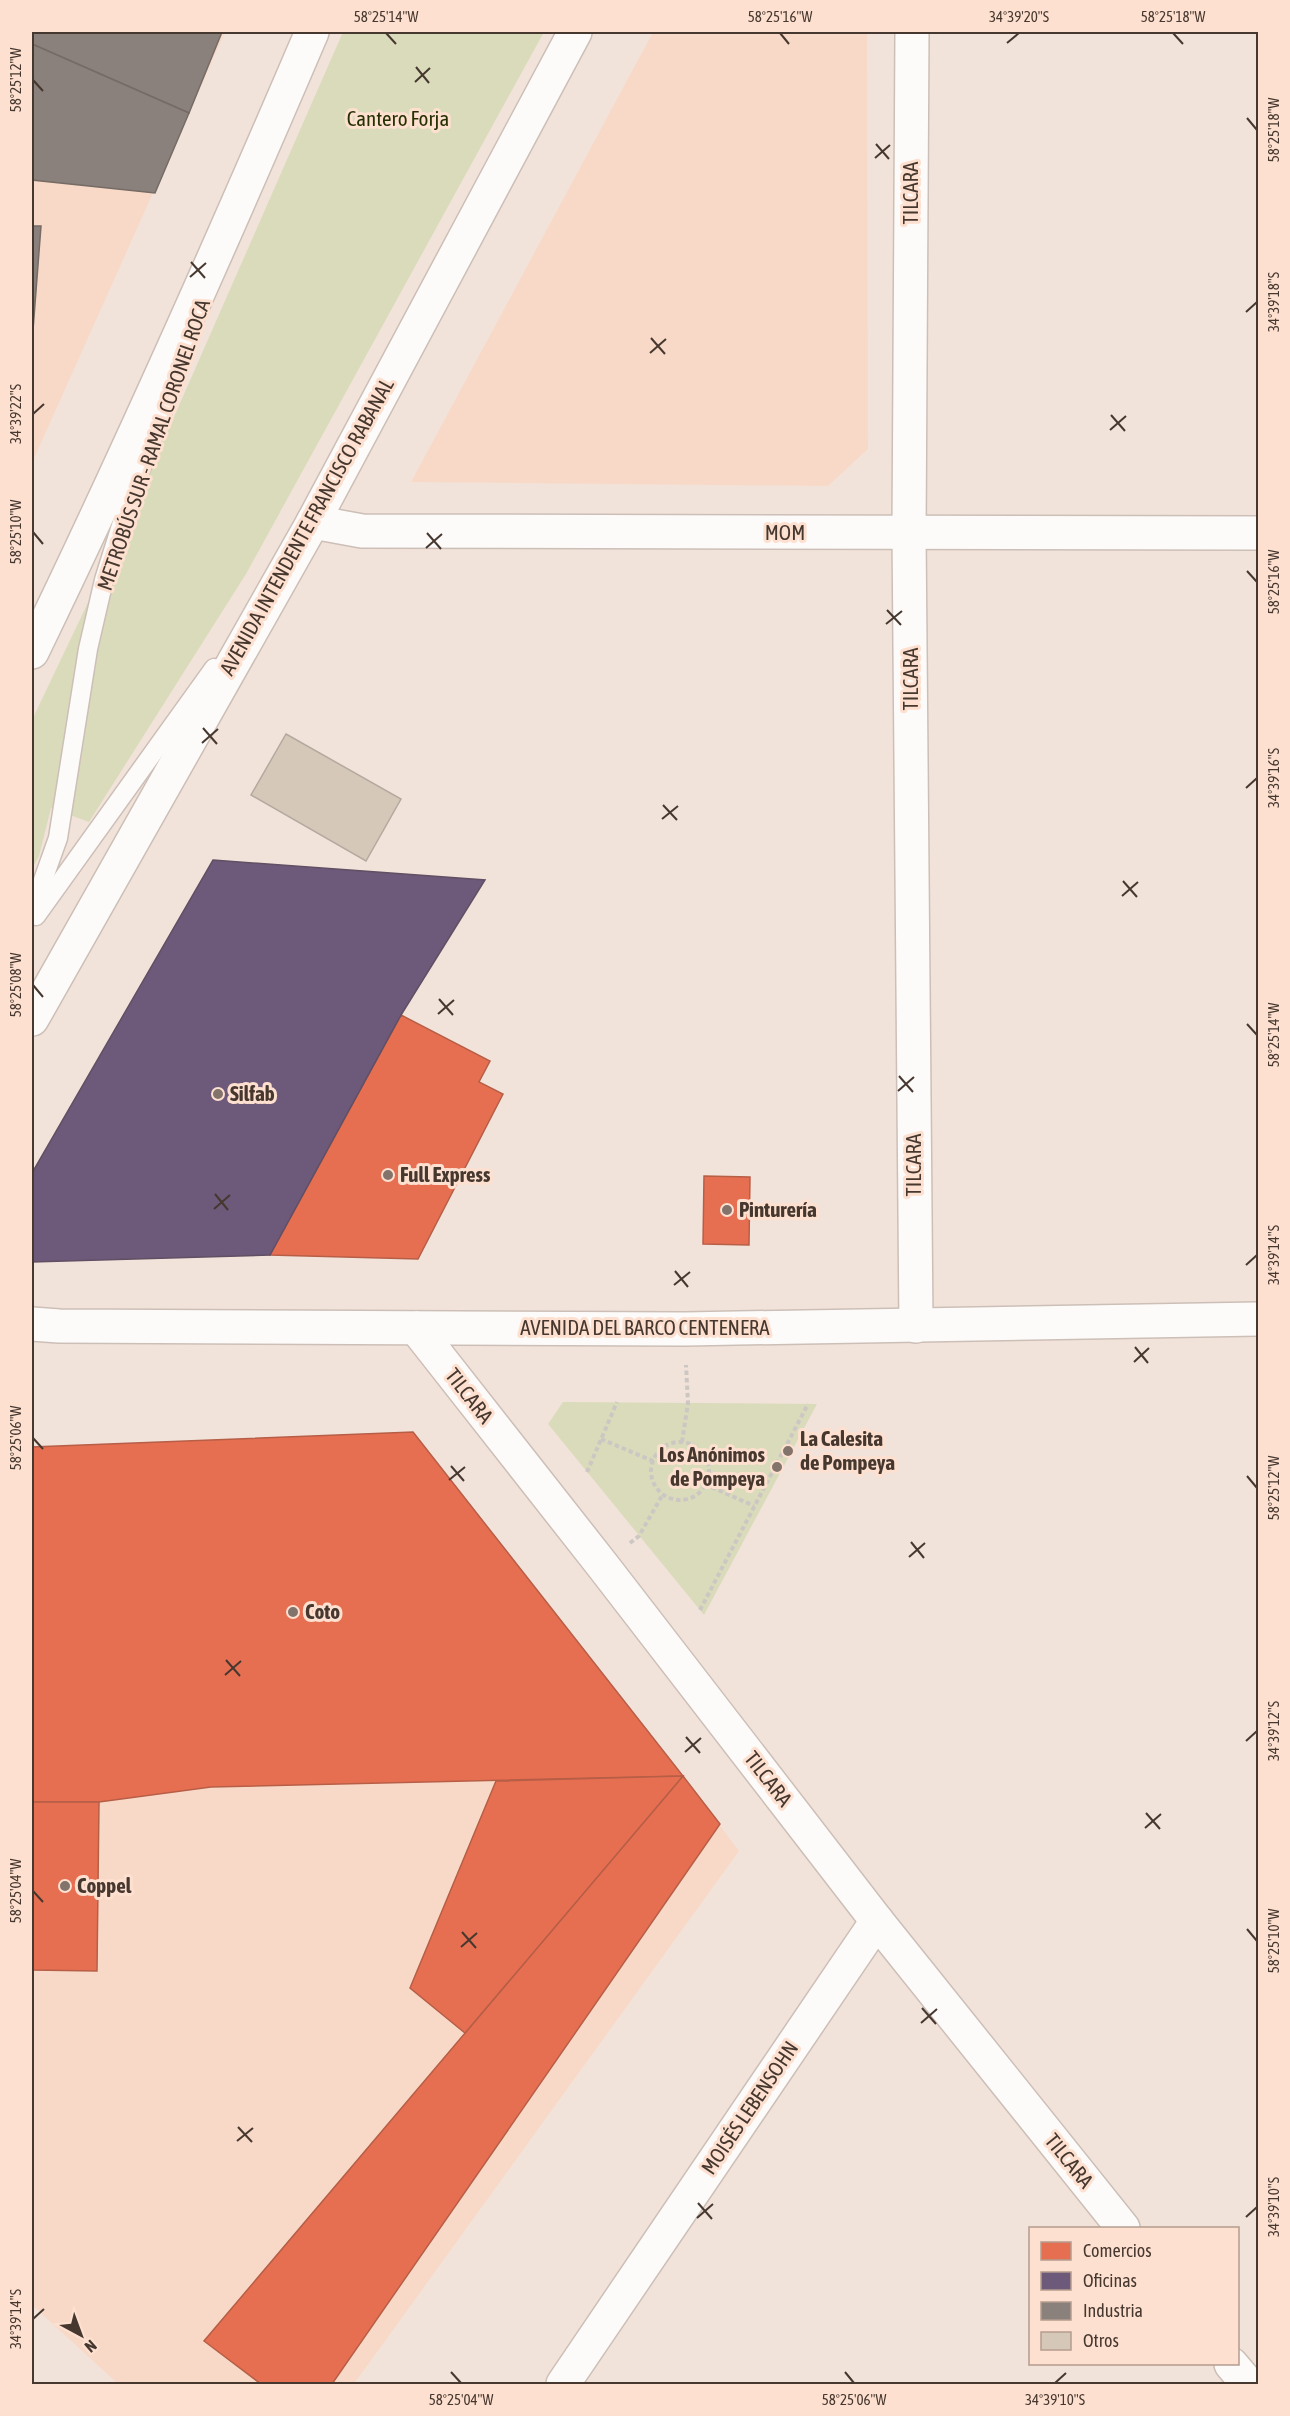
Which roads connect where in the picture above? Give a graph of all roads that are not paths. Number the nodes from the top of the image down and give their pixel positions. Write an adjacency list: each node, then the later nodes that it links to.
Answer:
1 (312, 32): 4 (street)
2 (575, 32): 5 (street, AVENIDA INTENDENTE FRANCISCO RABANAL)
3 (912, 32): 6 (street, TILCARA)
4 (243, 192): 9 (street); 10 (lane, METROBÚS SUR - RAMAL CORONEL ROCA)
5 (313, 522): 6 (street, MOM); 8 (street, AVENIDA INTENDENTE FRANCISCO RABANAL)
6 (909, 533): 7 (street, MOM); 15 (street, TILCARA)
7 (1258, 533)
8 (288, 566): 11 (lane); 12 (street, AVENIDA INTENDENTE FRANCISCO RABANAL)
9 (32, 652)
10 (32, 911)
11 (32, 922)
12 (32, 1019)
13 (1258, 1319): 15 (street, AVENIDA DEL BARCO CENTENERA)
14 (32, 1324): 16 (street, AVENIDA DEL BARCO CENTENERA)
15 (916, 1326): 16 (street, AVENIDA DEL BARCO CENTENERA)
16 (416, 1328): 17 (street, TILCARA)
17 (877, 1921): 18 (street, TILCARA); 20 (street, MOISÉS LEBENSOHN)
18 (1121, 2227)
19 (1232, 2365): 21 (street)
20 (563, 2385)
21 (1248, 2385)

